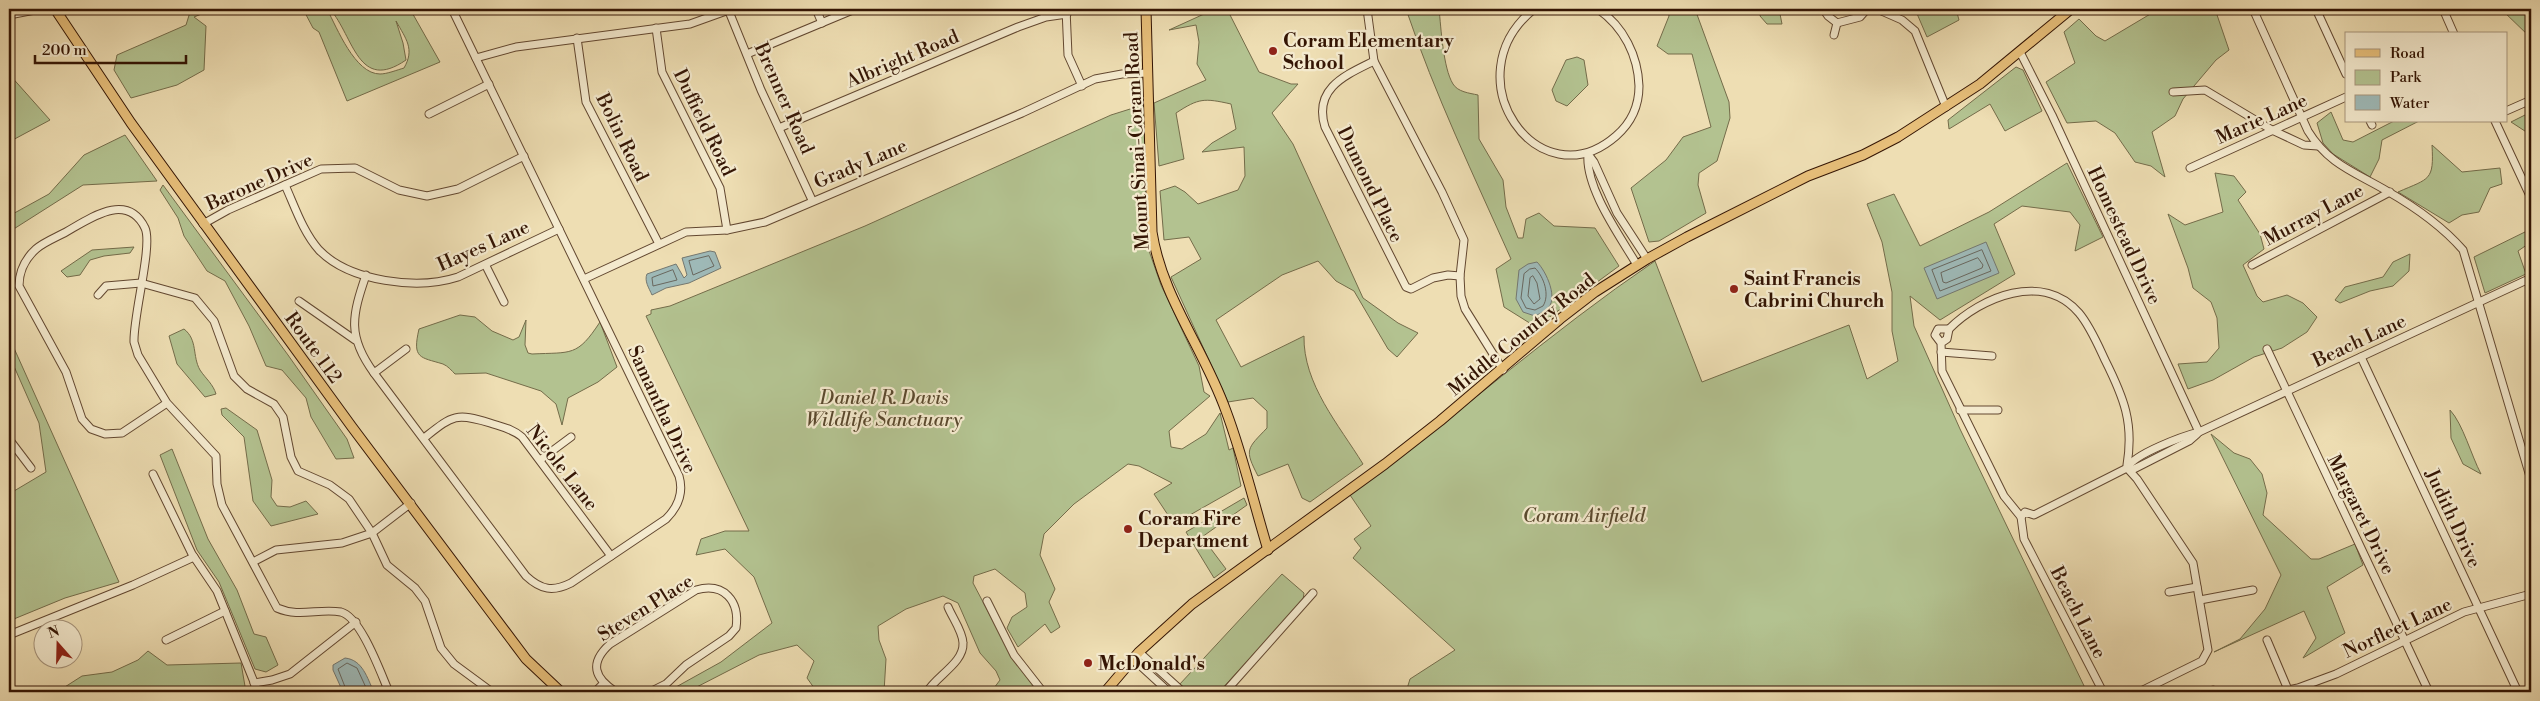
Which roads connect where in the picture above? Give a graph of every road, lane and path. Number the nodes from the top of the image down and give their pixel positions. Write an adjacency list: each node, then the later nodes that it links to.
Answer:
1 (40, 9): 19 (street)
2 (55, 9): 52 (main road, Route 112)
3 (452, 9): 28 (street, Samantha Drive)
4 (728, 9): 22 (street); 27 (street, Brenner Road)
5 (816, 9): 20 (street)
6 (854, 9): 20 (street)
7 (1146, 9): 31 (main road, Mount Sinai-Coram Road)
8 (1367, 9): 29 (street)
9 (1534, 9): 45 (street)
10 (1598, 9): 45 (street)
11 (1823, 9): 21 (street)
12 (1867, 9): 21 (street)
13 (1878, 9): 37 (street)
14 (2071, 9): 26 (main road, Middle Country Road)
15 (2252, 9): 40 (street)
16 (2316, 9): 30 (street)
17 (2443, 9): 23 (street)
18 (1066, 11): 33 (street); 42 (street, Albright Road)
19 (9, 15)
20 (822, 23): 27 (street)
21 (1838, 23): 24 (street)
22 (656, 28): 25 (street); 54 (street, Duffield Road)
23 (2453, 32)
24 (1834, 35)
25 (577, 38): 28 (street); 55 (street, Bolin Road)
26 (2020, 52): 37 (main road, Middle Country Road); 83 (street, Homestead Drive)
27 (747, 54): 42 (street, Brenner Road)
28 (476, 58): 32 (street, Samantha Drive)
29 (1374, 61): 61 (street); 61 (street, Dumond Place)
30 (2345, 72)
31 (1148, 73): 33 (street, Grady Lane); 95 (main road, Mount Sinai-Coram Road)
32 (489, 84): 39 (street); 46 (street, Samantha Drive)
33 (1082, 86): 51 (street, Grady Lane)
34 (2173, 92): 43 (street)
35 (2345, 97): 40 (street, Marie Lane)
36 (2531, 100): 38 (street)
37 (1946, 107): 56 (main road, Middle Country Road)
38 (2508, 110)
39 (429, 114)
40 (2302, 117): 43 (street, Marie Lane); 44 (street)
41 (2495, 122): 50 (street)
42 (779, 128): 51 (street, Brenner Road)
43 (2272, 130): 44 (street); 47 (street, Marie Lane)
44 (2318, 146): 49 (street)
45 (1588, 154): 56 (street); 57 (street)
46 (524, 156): 48 (street, Barone Drive); 53 (street, Samantha Drive)
47 (2190, 168)
48 (285, 185): 52 (street, Barone Drive); 60 (street, Hayes Lane)
49 (2390, 192): 58 (street, Murray Lane); 68 (street)
50 (2531, 198)
51 (812, 200): 54 (street, Grady Lane)
52 (204, 224): 92 (main road, Route 112)
53 (559, 229): 59 (street, Hayes Lane); 63 (street, Samantha Drive)
54 (727, 230): 55 (street, Grady Lane)
55 (659, 244): 63 (street, Grady Lane)
56 (1647, 258): 57 (main road, Middle Country Road)
57 (1637, 265): 77 (main road, Middle Country Road)
58 (2252, 265)
59 (486, 266): 60 (street, Hayes Lane); 67 (street)
60 (366, 275): 70 (street)
61 (1460, 276): 77 (street)
62 (2531, 278): 68 (street, Beach Lane)
63 (584, 279): 96 (street, Samantha Drive)
64 (141, 283): 65 (street); 80 (street); 80 (street); 94 (street)
65 (98, 295)
66 (300, 301): 70 (street)
67 (504, 302)
68 (2479, 303): 76 (street, Beach Lane); 91 (street)
69 (1949, 330): 71 (street, Beach Lane); 71 (street, Beach Lane); 89 (street, Beach Lane)
70 (355, 340): 78 (street, Samantha Drive)
71 (1941, 343): 74 (street, Beach Lane)
72 (2267, 348): 79 (street, Margaret Drive)
73 (406, 349): 78 (street)
74 (1941, 352): 75 (street); 81 (street, Beach Lane)
75 (1992, 356)
76 (2361, 357): 79 (street, Beach Lane); 107 (street, Judith Drive)
77 (1503, 370): 95 (main road, Middle Country Road)
78 (374, 373): 84 (street, Samantha Drive)
79 (2288, 391): 83 (street, Beach Lane); 113 (street, Margaret Drive)
80 (167, 404): 98 (street)
81 (1960, 410): 82 (street); 93 (street, Beach Lane)
82 (1998, 410)
83 (2199, 432): 89 (street, Beach Lane)
84 (424, 438): 87 (street, Nicole Lane); 96 (street, Samantha Drive)
85 (571, 438): 87 (street)
86 (9, 441): 88 (street)
87 (540, 460): 96 (street, Nicole Lane)
88 (31, 468)
89 (2127, 468): 93 (street, Beach Lane); 99 (street)
90 (153, 474): 97 (street)
91 (2531, 480)
92 (411, 504): 94 (street); 121 (main road, Route 112)
93 (2021, 517): 130 (street, Beach Lane)
94 (372, 533): 98 (street); 120 (street)
95 (1268, 550): 114 (main road, Middle Country Road)
96 (611, 556)
97 (194, 557): 108 (street); 110 (street)
98 (253, 562): 109 (street)
99 (2197, 587): 101 (street); 104 (street)
100 (2253, 590): 104 (street)
101 (2169, 592)
102 (1313, 593): 129 (street)
103 (2531, 594): 107 (street, Norfleet Lane)
104 (2200, 600): 131 (street)
105 (987, 601): 125 (street)
106 (948, 607): 124 (street)
107 (2479, 609): 113 (street, Norfleet Lane); 135 (street, Judith Drive)
108 (225, 612): 111 (street); 116 (street)
109 (356, 622): 116 (street); 119 (street)
110 (9, 635)
111 (166, 640)
112 (2266, 640): 133 (street)
113 (2404, 640): 133 (street, Norfleet Lane); 134 (street, Margaret Drive)
114 (1140, 652): 115 (main road, Middle Country Road); 128 (street)
115 (1133, 659): 126 (main road, Middle Country Road); 127 (street)
116 (254, 683): 118 (street)
117 (599, 689): 122 (street, Steven Place); 123 (street, Steven Place)
118 (258, 692)
119 (389, 692)
120 (492, 692)
121 (561, 692)
122 (616, 692)
123 (650, 692)
124 (927, 692)
125 (1042, 692)
126 (1105, 692)
127 (1169, 692)
128 (1183, 692)
129 (1225, 692)
130 (2103, 692)
131 (2140, 692)
132 (2278, 692): 133 (street, Norfleet Lane)
133 (2289, 692)
134 (2429, 692)
135 (2518, 692)

